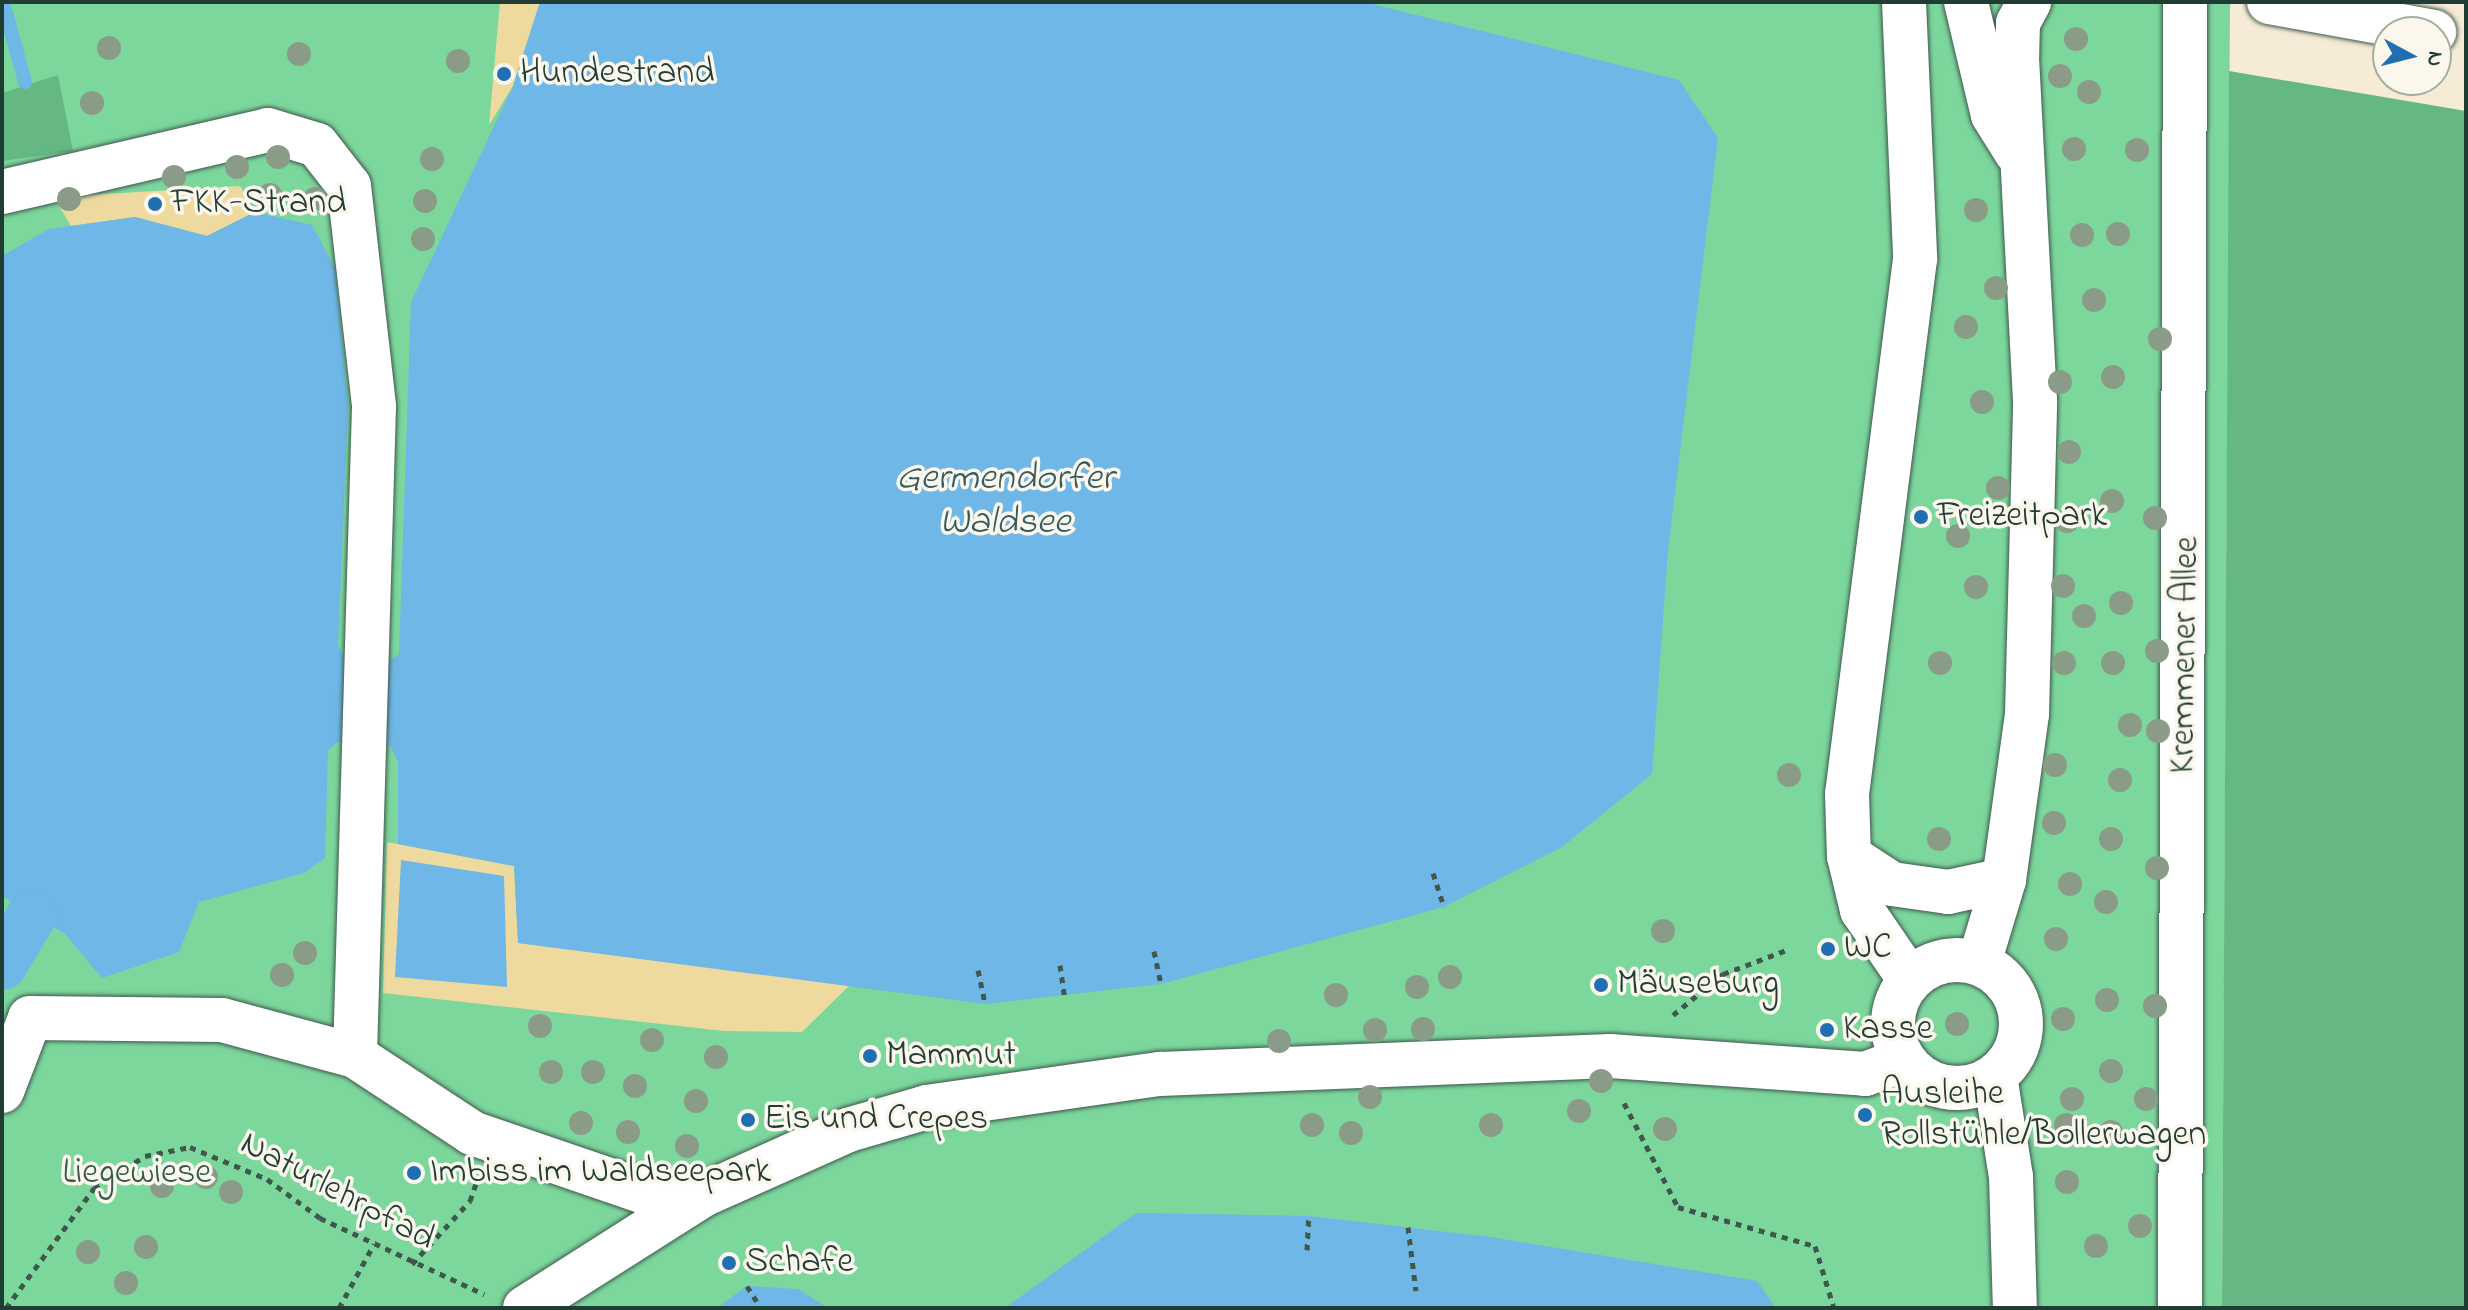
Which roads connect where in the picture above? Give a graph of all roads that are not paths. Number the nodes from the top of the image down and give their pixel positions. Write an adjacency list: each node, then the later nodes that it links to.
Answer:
1 (1904, 2): 9 (main road)
2 (1966, 2): 7 (main road)
3 (2029, 2): 7 (main road)
4 (2185, 2): 21 (main road, Kremmener Allee)
5 (2269, 2): 6 (main road)
6 (2372, 21)
7 (2028, 171): 10 (main road)
8 (2, 192): 14 (main road)
9 (1849, 856): 10 (main road); 12 (main road)
10 (2004, 880): 11 (main road)
11 (1979, 963): 12 (main road); 16 (main road)
12 (1910, 980): 15 (main road)
13 (11, 1009): 14 (main road); 17 (main road)
14 (355, 1056): 18 (main road)
15 (1903, 1060): 16 (main road); 18 (main road)
16 (1995, 1076): 20 (main road)
17 (2, 1091)
18 (685, 1206): 19 (main road)
19 (508, 1302)
20 (2015, 1308)
21 (2180, 1308)

